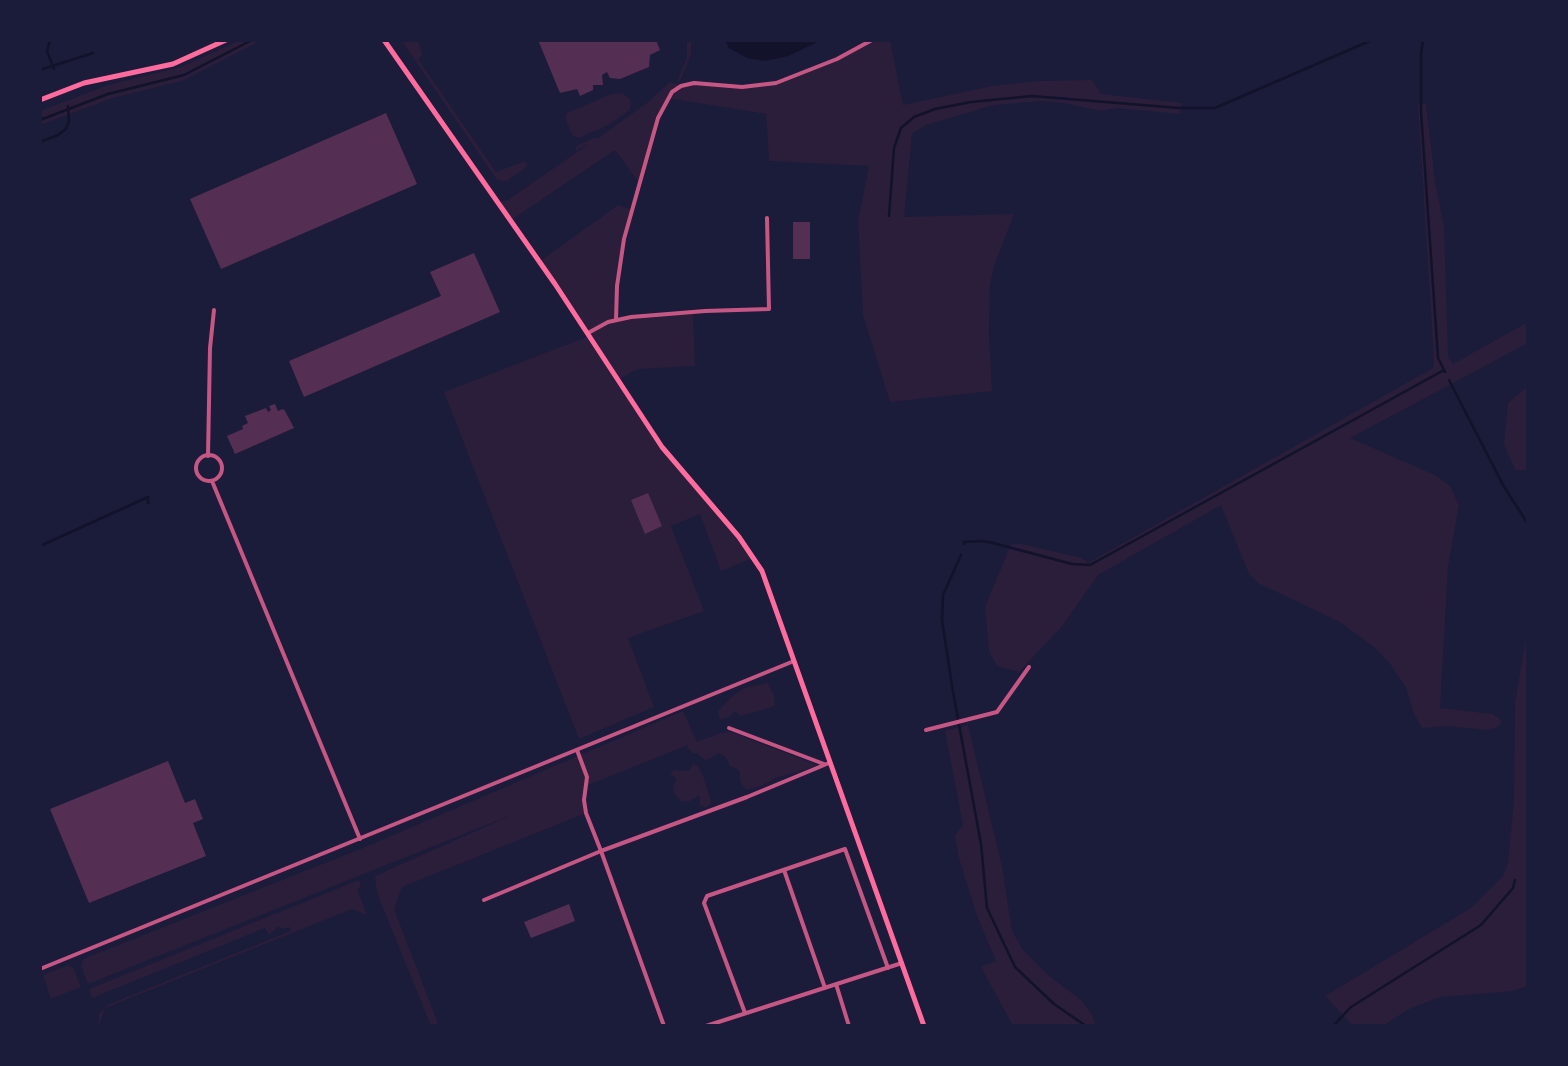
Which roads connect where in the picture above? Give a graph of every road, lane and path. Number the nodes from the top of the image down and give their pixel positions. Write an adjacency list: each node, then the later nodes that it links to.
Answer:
1 (226, 40): 4 (main road)
2 (384, 40): 8 (main road)
3 (872, 40): 7 (street)
4 (40, 100)
5 (768, 218): 7 (street)
6 (214, 310): 9 (street)
7 (616, 320): 8 (street)
8 (588, 334): 11 (main road)
9 (208, 456): 10 (street); 10 (street)
10 (212, 481): 17 (street)
11 (794, 661): 15 (street); 16 (main road)
12 (1028, 667): 14 (street)
13 (728, 728): 16 (street)
14 (926, 730)
15 (577, 750): 17 (street); 18 (street)
16 (827, 764): 18 (street); 21 (main road)
17 (360, 839): 23 (street)
18 (601, 851): 20 (street); 27 (street)
19 (784, 870): 22 (street); 25 (street); 26 (street)
20 (484, 900)
21 (902, 963): 22 (street); 30 (main road)
22 (888, 968): 24 (street)
23 (40, 969)
24 (836, 984): 25 (street); 29 (street)
25 (825, 988): 26 (street)
26 (745, 1014): 28 (street)
27 (664, 1026)
28 (706, 1026)
29 (849, 1026)
30 (924, 1026)

